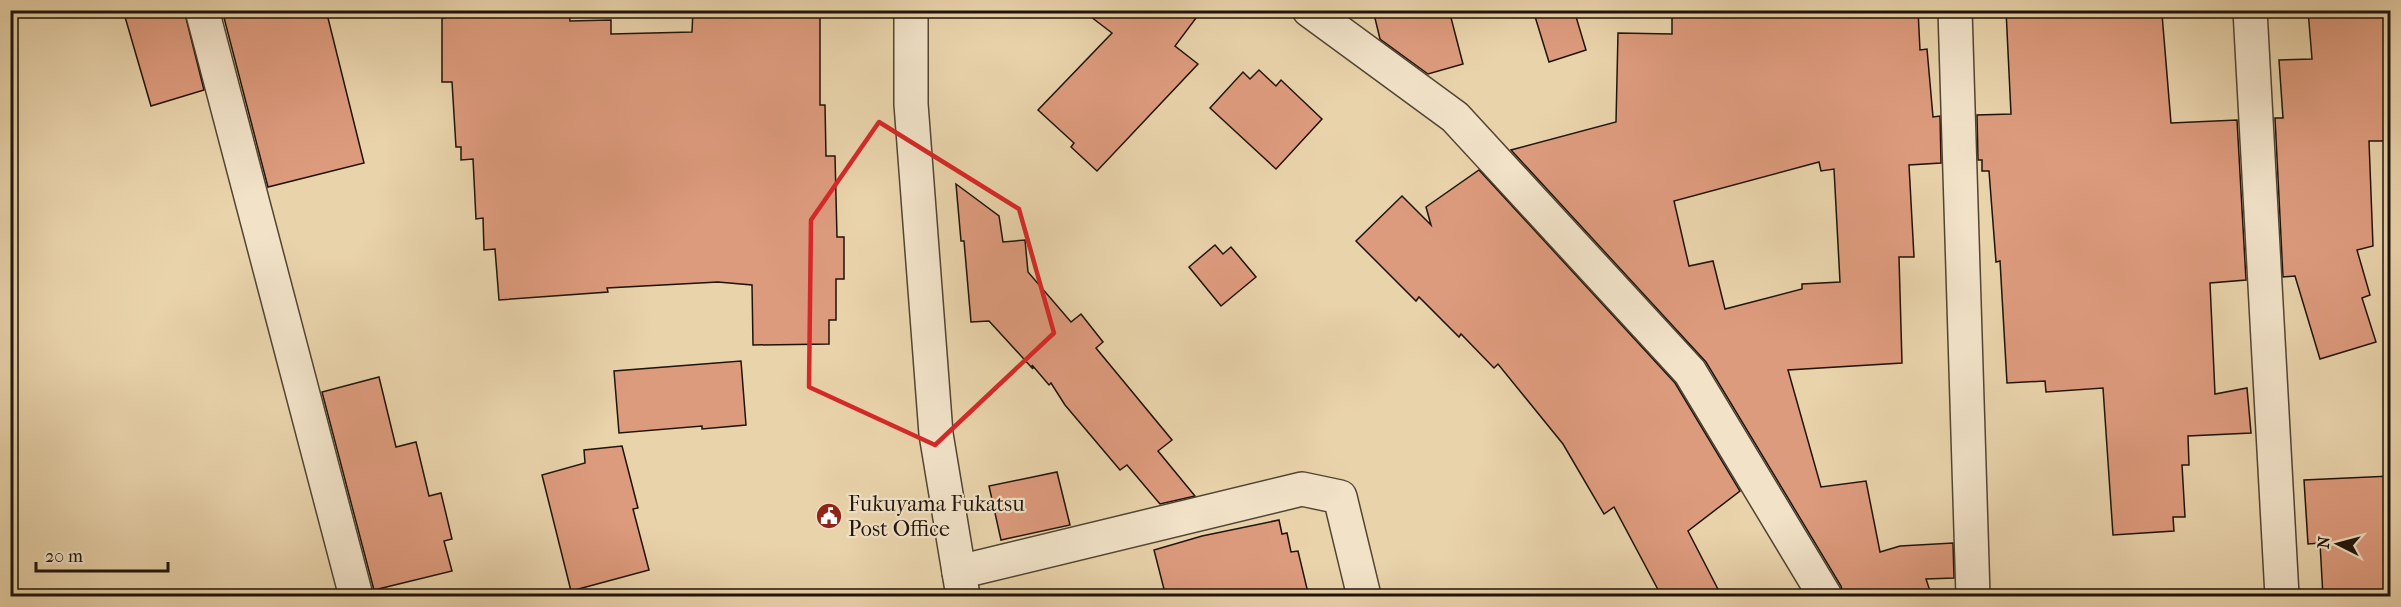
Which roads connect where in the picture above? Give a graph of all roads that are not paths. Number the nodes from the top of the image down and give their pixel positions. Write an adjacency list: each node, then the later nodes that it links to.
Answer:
1 (202, 10): 7 (street)
2 (910, 10): 6 (street)
3 (1309, 10): 9 (street)
4 (1955, 10): 10 (street)
5 (2250, 10): 11 (street)
6 (961, 584): 8 (street)
7 (356, 597)
8 (1364, 597)
9 (1825, 597)
10 (1973, 597)
11 (2282, 597)

